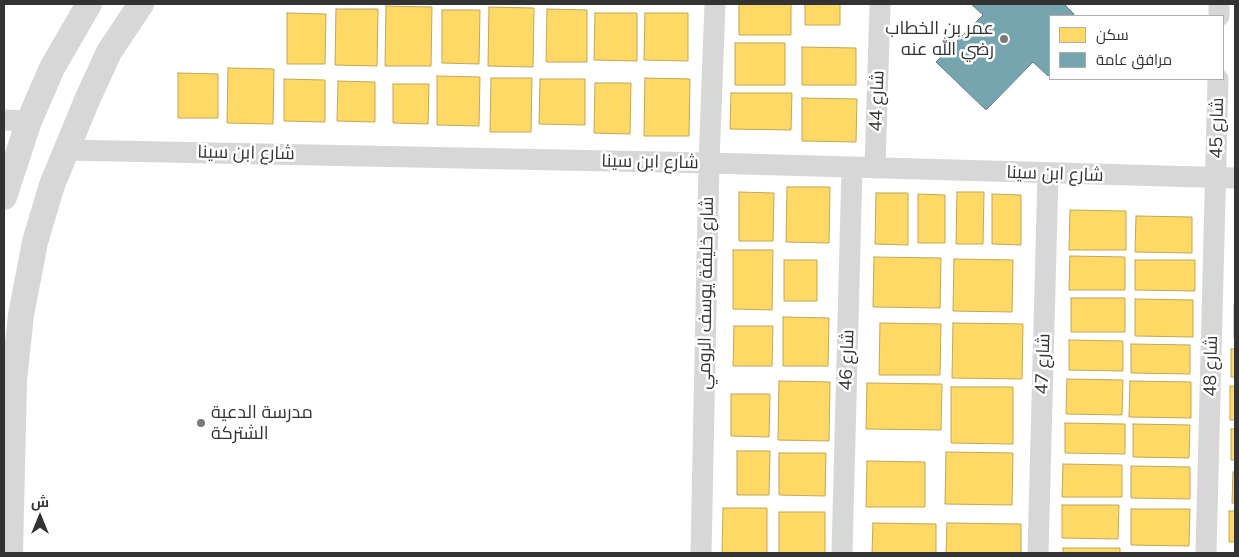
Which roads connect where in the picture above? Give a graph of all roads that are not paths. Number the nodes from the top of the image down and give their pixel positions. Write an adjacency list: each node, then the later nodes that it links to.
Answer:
1 (89, 4): 6 (street)
2 (141, 4): 7 (street)
3 (715, 4): 8 (street, شارع خليفة يوسف الرومي)
4 (880, 4): 10 (street, شارع 44)
5 (1218, 80): 12 (street, شارع 45)
6 (16, 120): 13 (street)
7 (66, 150): 8 (street, شارع ابن سينا); 14 (street)
8 (709, 164): 9 (street, شارع ابن سينا); 17 (street, شارع خليفة يوسف الرومي)
9 (852, 168): 10 (street, شارع ابن سينا); 18 (street, شارع 46)
10 (875, 168): 11 (street, شارع ابن سينا)
11 (1048, 174): 12 (street, شارع ابن سينا); 19 (street, شارع 47)
12 (1226, 178): 20 (street, شارع 48)
13 (4, 197)
14 (8, 420): 15 (street)
15 (8, 459): 16 (street)
16 (10, 553)
17 (701, 553)
18 (842, 553)
19 (1038, 553)
20 (1206, 553)

